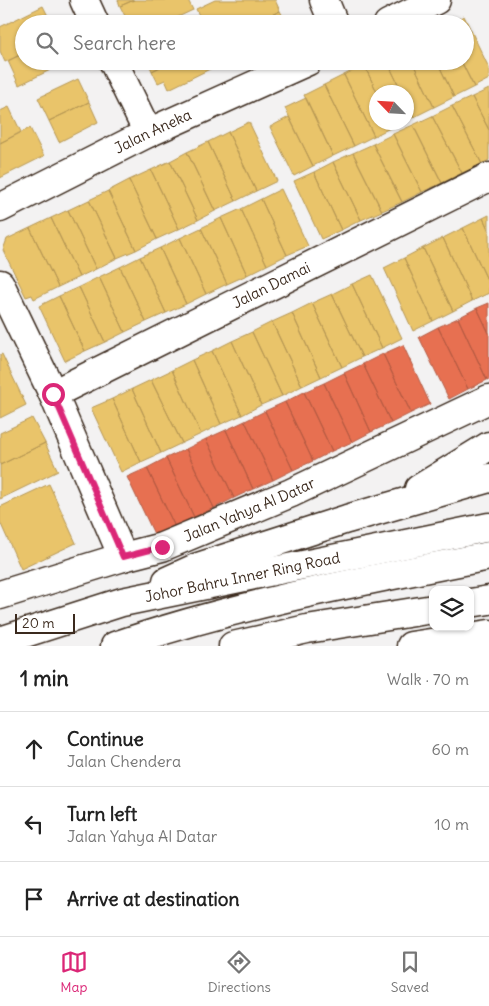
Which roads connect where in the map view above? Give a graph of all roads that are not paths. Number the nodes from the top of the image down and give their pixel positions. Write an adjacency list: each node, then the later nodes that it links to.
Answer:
1 (84, 0): 4 (main road)
2 (324, 0): 5 (main road)
3 (436, 0): 6 (main road)
4 (91, 15)
5 (330, 15)
6 (406, 15)
7 (117, 70): 9 (main road)
8 (288, 70): 9 (main road, Jalan Aneka)
9 (148, 133): 11 (main road, Jalan Aneka)
10 (489, 177): 13 (main road, Jalan Damai)
11 (0, 208)
12 (0, 284): 13 (main road)
13 (53, 394): 20 (main road)
14 (489, 399): 20 (main road, Jalan Yahya Al Datar)
15 (489, 446): 17 (main road)
16 (489, 478): 17 (main road)
17 (390, 506): 23 (main road)
18 (489, 527): 23 (main road, Johor Bahru Inner Ring Road)
19 (489, 556): 28 (main road, Johor Bahru Inner Ring Road)
20 (123, 557): 21 (main road, Jalan Yahya Al Datar)
21 (0, 595)
22 (489, 600): 24 (main road)
23 (122, 602): 27 (main road, Johor Bahru Inner Ring Road)
24 (474, 602)
25 (429, 610): 29 (main road)
26 (489, 634): 30 (main road)
27 (0, 641)
28 (115, 646)
29 (233, 646)
30 (411, 646)

